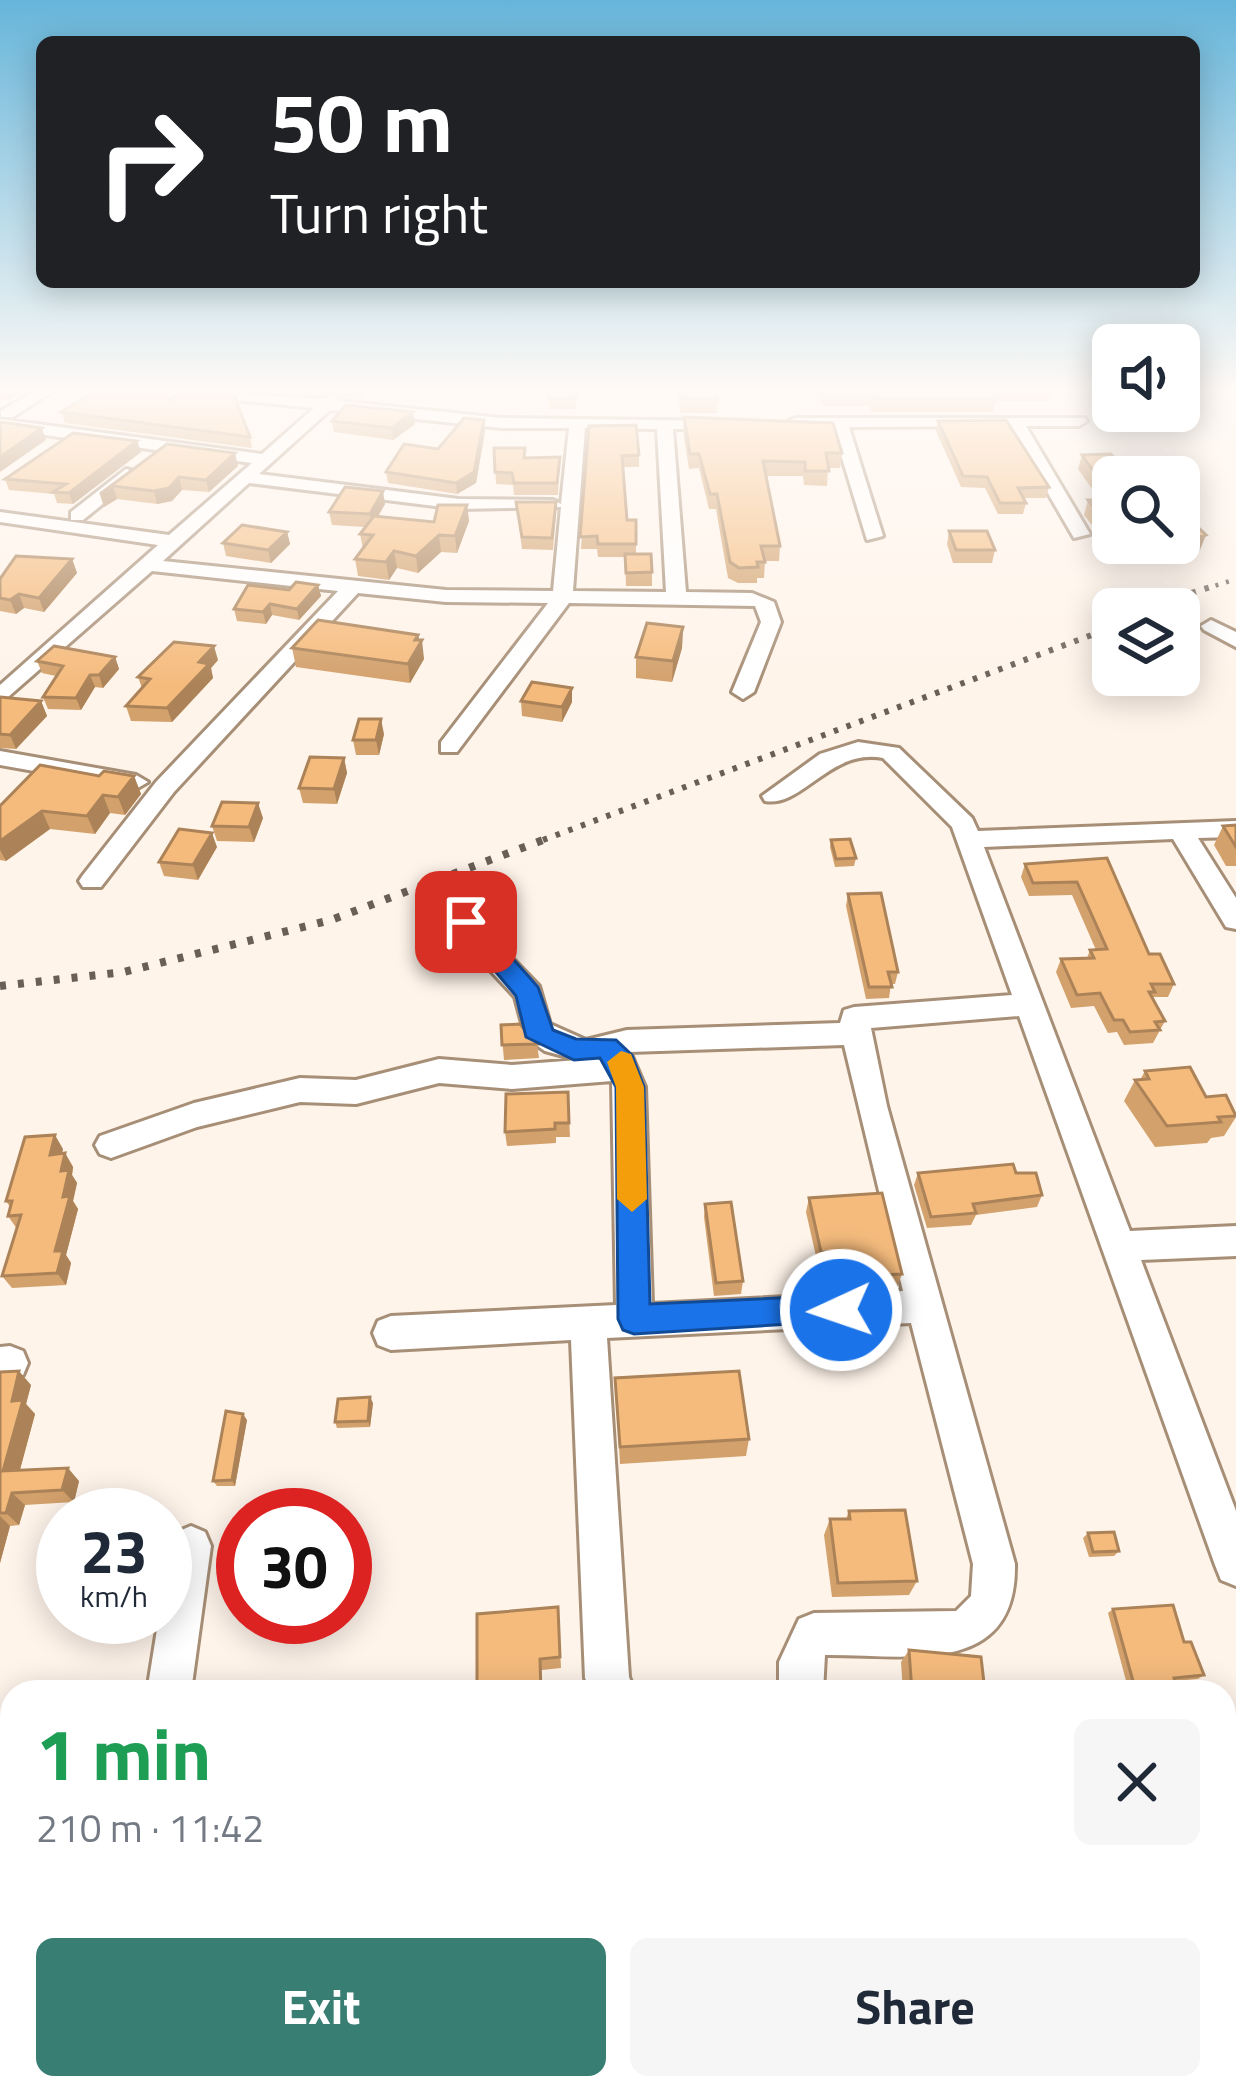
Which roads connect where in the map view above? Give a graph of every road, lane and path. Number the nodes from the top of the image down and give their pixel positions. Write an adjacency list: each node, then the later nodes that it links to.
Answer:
1 (112, 489): 10 (street)
2 (236, 489): 13 (street)
3 (338, 489): 8 (street)
4 (572, 489): 8 (street)
5 (669, 489): 16 (street)
6 (860, 489): 12 (street)
7 (1054, 489): 11 (street)
8 (570, 505): 17 (street)
9 (0, 517): 13 (street)
10 (77, 517)
11 (1081, 534)
12 (874, 536)
13 (176, 542): 14 (street)
14 (148, 565): 15 (street); 21 (street)
15 (351, 589): 17 (street); 24 (street)
16 (676, 596): 17 (street); 20 (street)
17 (562, 599): 22 (street)
18 (1211, 626): 19 (street)
19 (1236, 641)
20 (743, 692)
21 (0, 697)
22 (449, 747)
23 (0, 758): 24 (street)
24 (165, 787): 29 (street)
25 (774, 796): 28 (street)
26 (1236, 829): 27 (street)
27 (1181, 831): 28 (street); 31 (street)
28 (969, 838): 32 (street)
29 (92, 881)
30 (449, 892): 34 (street)
31 (1236, 920)
32 (1026, 1005): 33 (street); 37 (street)
33 (856, 1034): 34 (street); 38 (street)
34 (616, 1060): 35 (street); 39 (street)
35 (111, 1145)
36 (1236, 1241): 37 (street)
37 (1120, 1246): 42 (street)
38 (924, 1306): 39 (street); 46 (street)
39 (634, 1319): 40 (street)
40 (588, 1323): 41 (street); 45 (street)
41 (391, 1333)
42 (1236, 1565)
43 (177, 1644): 44 (street)
44 (172, 1680)
45 (609, 1680)
46 (801, 1680)

